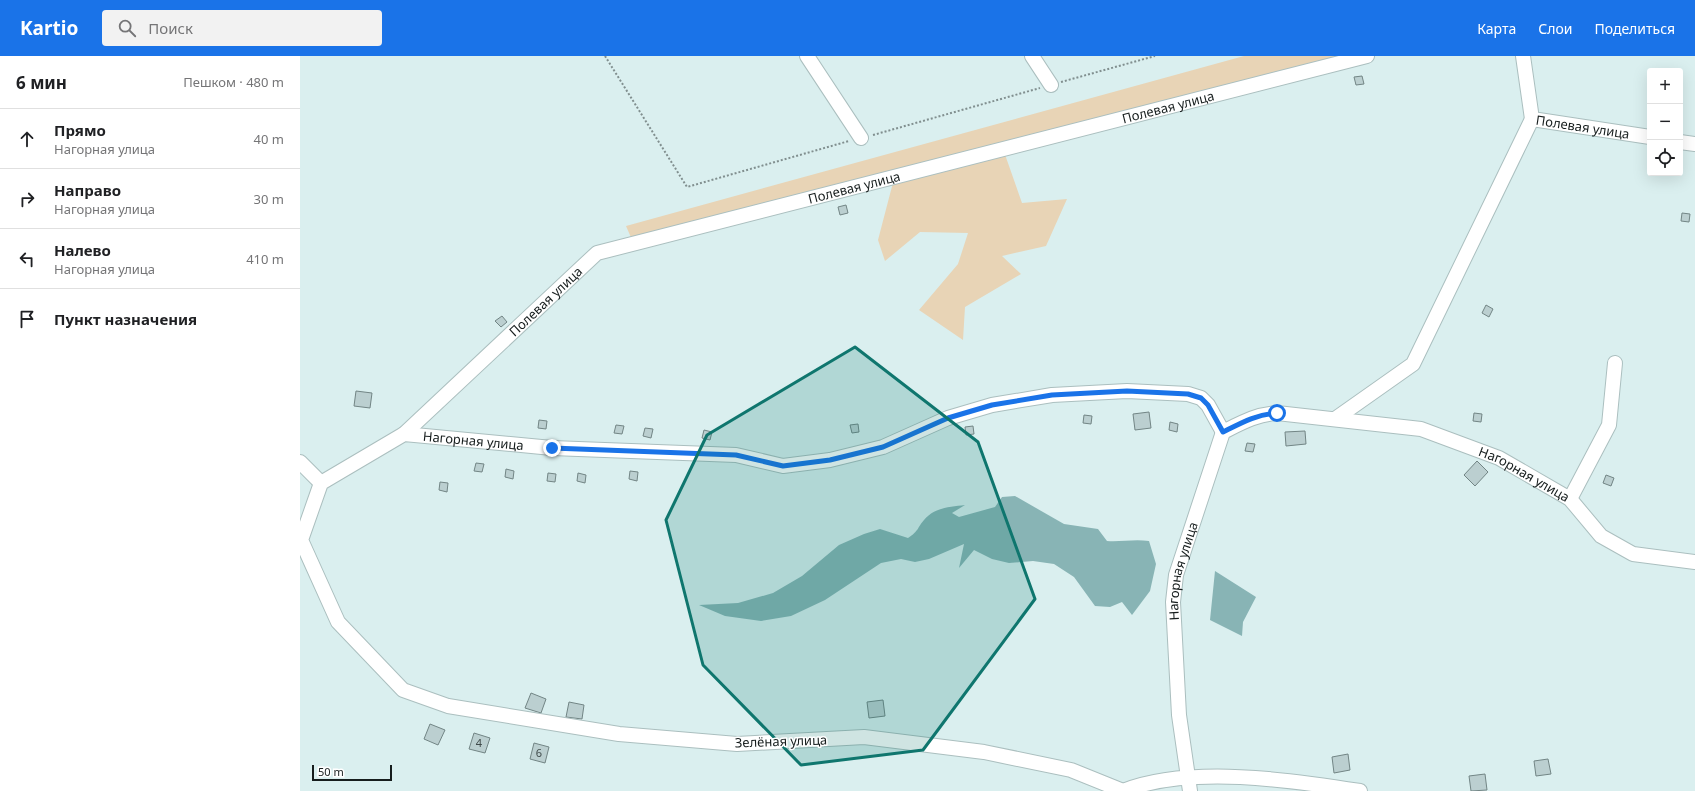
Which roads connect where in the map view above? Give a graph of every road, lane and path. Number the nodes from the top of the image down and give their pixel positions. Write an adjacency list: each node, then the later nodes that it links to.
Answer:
1 (605, 56): 10 (path)
2 (807, 56): 10 (street)
3 (1032, 56): 7 (street)
4 (1155, 56): 7 (path)
5 (1367, 56): 16 (street, Полевая улица)
6 (1523, 56): 8 (street, Полевая улица)
7 (1051, 85): 10 (path)
8 (1532, 119): 9 (street, Полевая улица); 14 (street)
9 (1647, 137)
10 (861, 138)
11 (1683, 142): 12 (street)
12 (1695, 144)
13 (1615, 363): 19 (street)
14 (1335, 419): 15 (street, Нагорная улица); 19 (street, Нагорная улица)
15 (1223, 432): 16 (street, Нагорная улица); 21 (street, Нагорная улица)
16 (404, 434): 18 (street, Нагорная улица)
17 (300, 462): 18 (street)
18 (321, 483): 22 (street, Зелёная улица)
19 (1570, 499): 20 (street, Нагорная улица)
20 (1695, 562)
21 (1189, 785): 22 (street, Зелёная улица); 23 (street, Зелёная улица)
22 (1123, 791)
23 (1360, 791)

